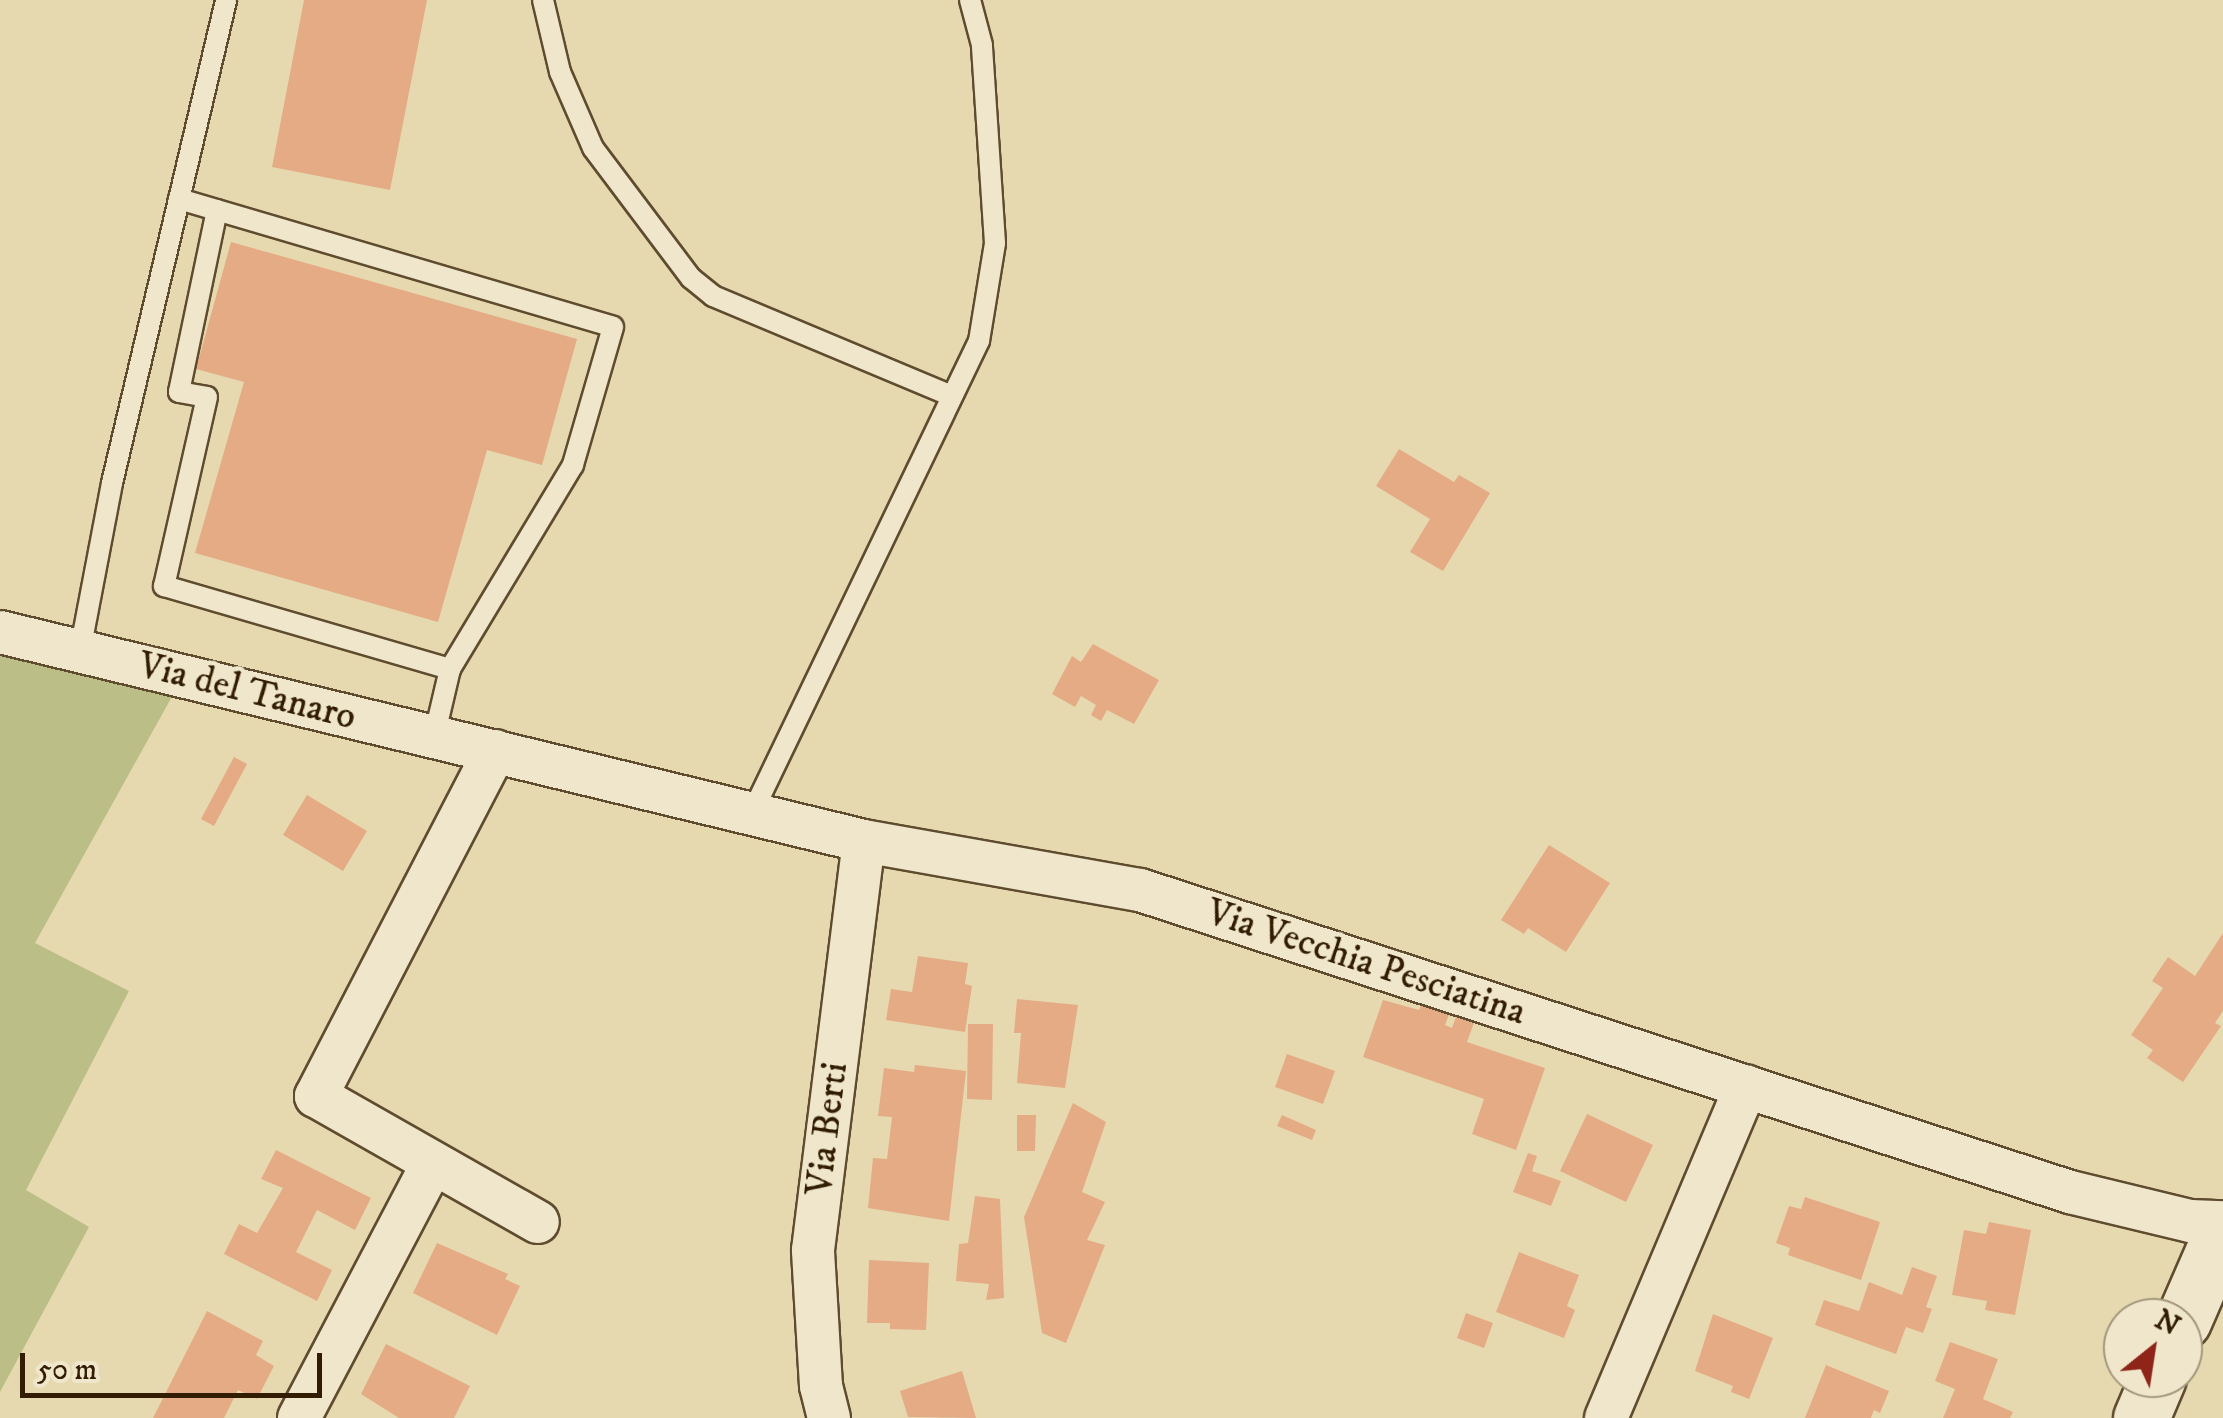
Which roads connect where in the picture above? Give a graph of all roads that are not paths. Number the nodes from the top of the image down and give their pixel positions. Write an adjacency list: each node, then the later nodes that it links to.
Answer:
1 (226, 0): 4 (lane)
2 (543, 0): 6 (lane)
3 (970, 0): 6 (lane)
4 (178, 199): 5 (lane); 8 (lane)
5 (216, 210): 9 (lane); 9 (lane)
6 (952, 396): 12 (lane)
7 (0, 632): 8 (street, Via del Tanaro)
8 (80, 652): 10 (street, Via del Tanaro)
9 (450, 668): 10 (lane)
10 (434, 737): 11 (street, Via del Tanaro)
11 (495, 751): 12 (street, Via Vecchia Pesciatina); 15 (street)
12 (752, 813): 13 (street, Via Vecchia Pesciatina)
13 (864, 841): 14 (street, Via Vecchia Pesciatina); 20 (street, Via Berti)
14 (1746, 1086): 17 (street, Via Vecchia Pesciatina); 21 (street)
15 (433, 1162): 16 (street); 19 (street)
16 (538, 1222)
17 (2223, 1225): 18 (street)
18 (2193, 1298)
19 (299, 1418)
20 (828, 1418)
21 (1606, 1418)

